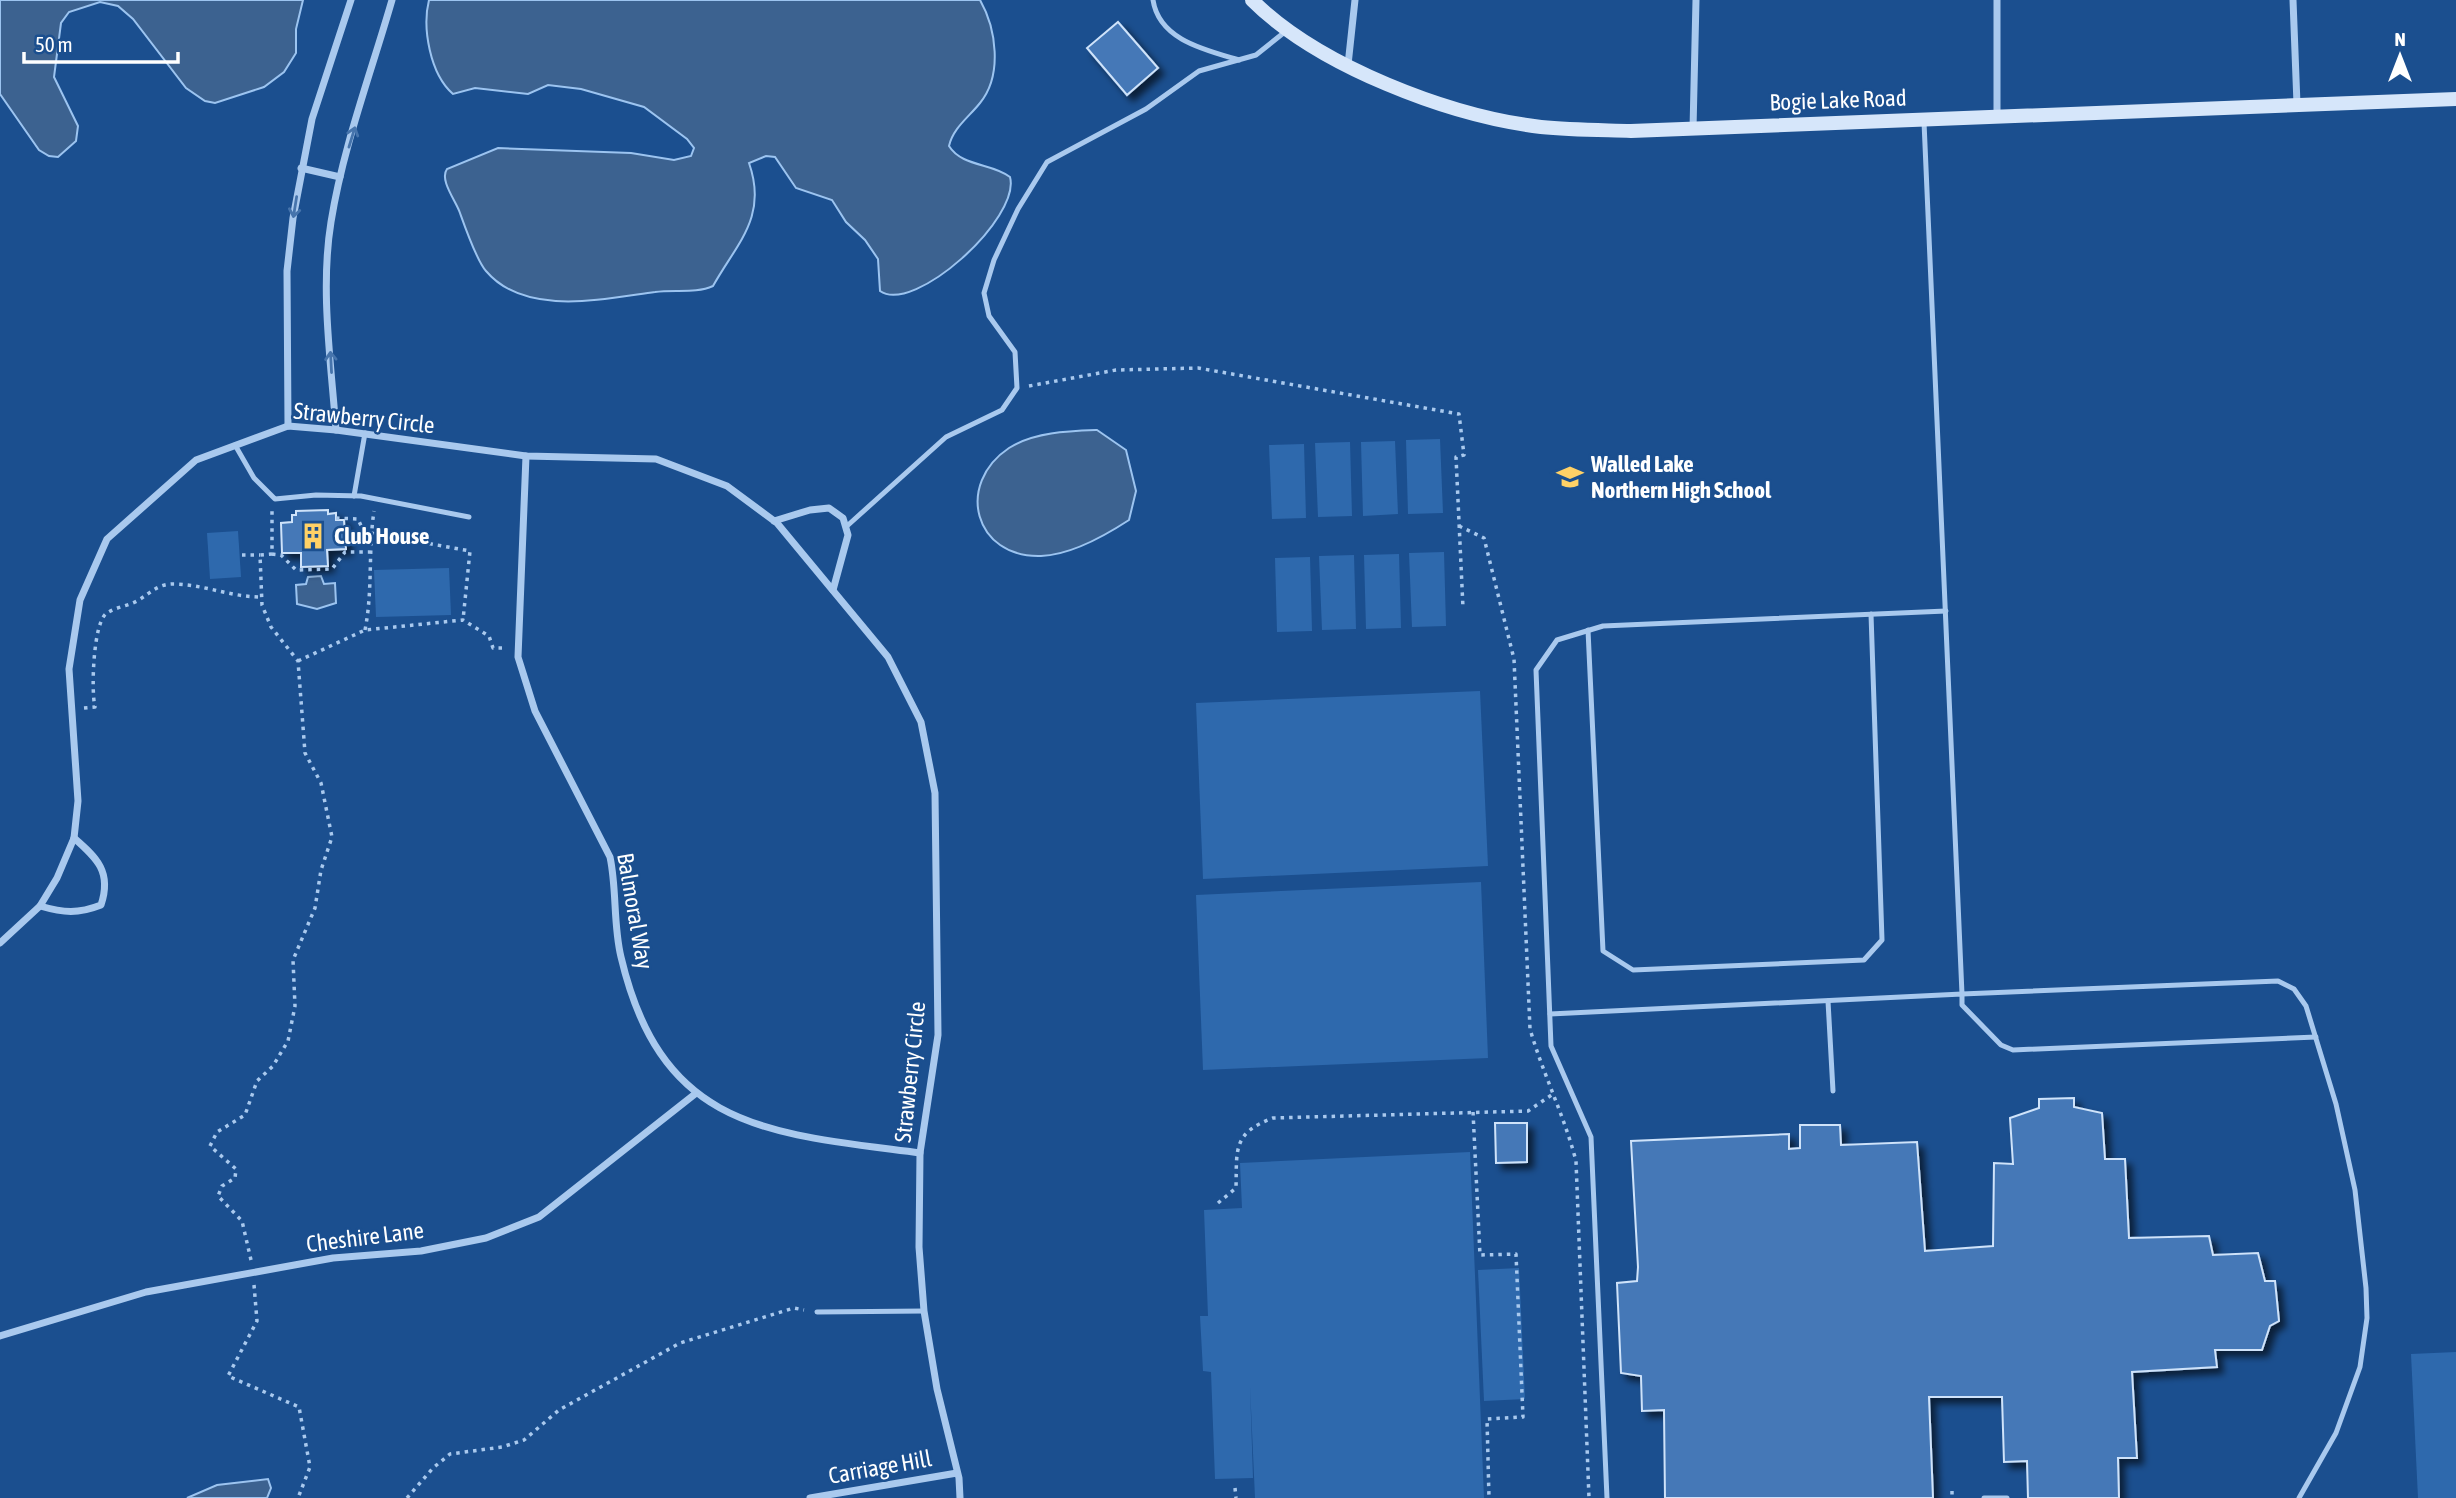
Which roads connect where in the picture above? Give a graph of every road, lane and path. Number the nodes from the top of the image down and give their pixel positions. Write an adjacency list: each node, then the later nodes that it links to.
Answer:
1 (351, 0): 17 (street)
2 (392, 0): 18 (street, one-way to 2)
3 (1153, 0): 10 (lane)
4 (1252, 0): 9 (main road, Bogie Lake Road)
5 (1355, 0): 11 (street)
6 (1696, 0): 16 (street)
7 (1997, 0): 14 (street)
8 (2293, 0): 13 (street)
9 (1289, 29): 10 (lane); 11 (main road, Bogie Lake Road)
10 (1239, 60): 19 (lane)
11 (1348, 66): 16 (main road, Bogie Lake Road)
12 (2456, 99): 13 (main road, Bogie Lake Road)
13 (2297, 104): 14 (main road, Bogie Lake Road)
14 (1997, 116): 15 (main road, Bogie Lake Road)
15 (1924, 119): 16 (main road, Bogie Lake Road); 40 (lane)
16 (1693, 129)
17 (301, 168): 18 (street); 20 (street, one-way to 20)
18 (340, 177): 21 (street, one-way to 18)
19 (1017, 388): 31 (lane); 39 (path)
20 (288, 426): 21 (street, Strawberry Circle); 23 (street, Strawberry Circle)
21 (336, 430): 22 (street, Strawberry Circle)
22 (365, 433): 24 (street, Strawberry Circle); 25 (lane)
23 (235, 446): 26 (lane); 47 (street, Strawberry Circle)
24 (526, 456): 30 (street, Strawberry Circle); 45 (street, Balmoral Way)
25 (354, 496): 26 (lane); 27 (lane)
26 (275, 499): 34 (path)
27 (376, 499): 28 (lane); 32 (path)
28 (468, 517)
29 (336, 518): 32 (path)
30 (774, 521): 31 (street); 37 (street, Strawberry Circle)
31 (847, 526): 37 (street)
32 (371, 533): 33 (path); 42 (path)
33 (369, 552): 34 (path); 43 (path)
34 (272, 554): 36 (path)
35 (242, 555): 36 (path)
36 (260, 555): 38 (path)
37 (833, 590): 59 (street, Strawberry Circle)
38 (261, 597): 46 (path); 47 (path)
39 (1463, 607)
40 (1946, 611): 41 (lane); 51 (lane)
41 (1871, 614): 44 (lane); 44 (lane)
42 (463, 620): 43 (path); 45 (path)
43 (365, 630): 46 (path)
44 (1588, 630): 53 (lane)
45 (517, 647): 56 (street, Balmoral Way)
46 (298, 661): 61 (path)
47 (71, 708): 48 (street, Strawberry Circle)
48 (74, 838): 49 (street, Strawberry Circle); 49 (street)
49 (40, 906): 50 (street, Strawberry Circle)
50 (0, 943)
51 (1962, 994): 52 (lane); 54 (lane); 54 (lane)
52 (1828, 1001): 53 (lane); 55 (lane)
53 (1549, 1014): 74 (lane)
54 (2316, 1037): 78 (lane)
55 (1833, 1091)
56 (695, 1094): 59 (street, Balmoral Way); 61 (street, Cheshire Lane)
57 (1553, 1094): 58 (path)
58 (1473, 1112): 60 (path); 73 (path)
59 (920, 1153): 62 (street, Strawberry Circle)
60 (1218, 1203)
61 (252, 1273): 64 (street, Cheshire Lane); 68 (path)
62 (924, 1311): 63 (lane); 65 (street, Strawberry Circle)
63 (817, 1312): 69 (path)
64 (0, 1336)
65 (957, 1473): 70 (street, Carriage Hill); 71 (street, Strawberry Circle)
66 (1235, 1488): 72 (path)
67 (1952, 1491): 75 (path)
68 (298, 1498)
69 (407, 1498)
70 (810, 1498)
71 (960, 1498)
72 (1236, 1498)
73 (1489, 1498)
74 (1607, 1498)
75 (1952, 1498)
76 (1984, 1498): 77 (lane)
77 (2007, 1498)
78 (2300, 1498)

